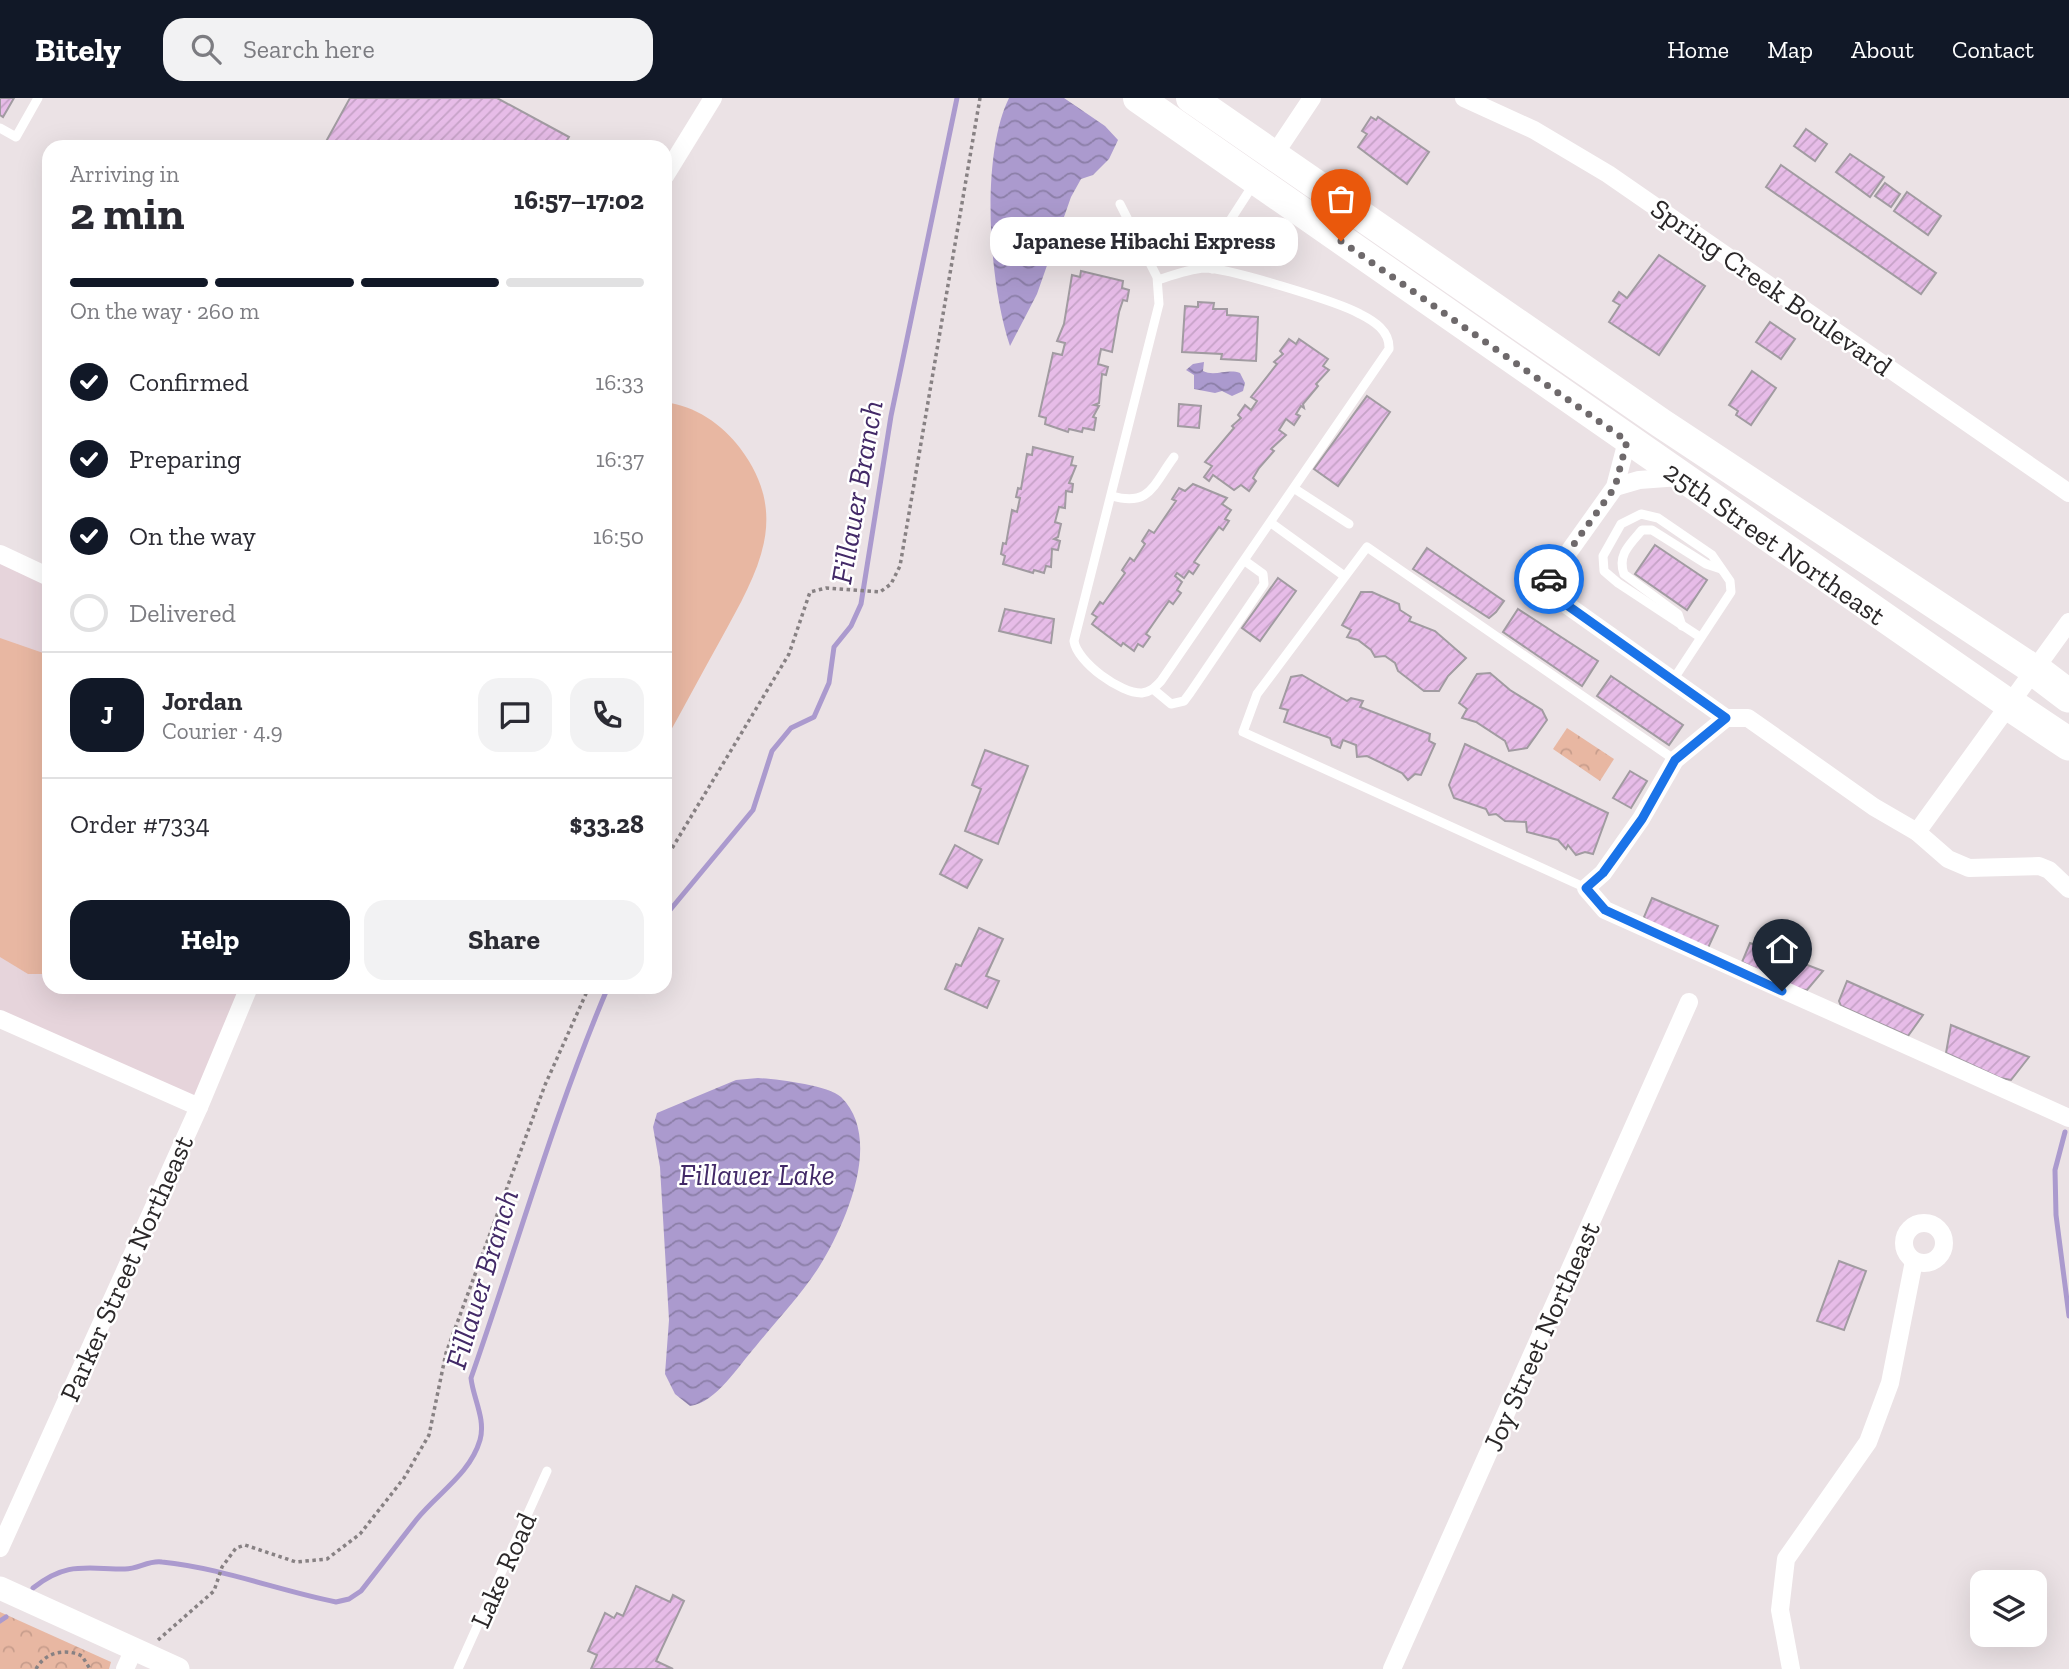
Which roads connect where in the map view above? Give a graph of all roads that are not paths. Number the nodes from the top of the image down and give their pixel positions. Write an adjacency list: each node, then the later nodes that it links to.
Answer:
1 (38, 98): 7 (lane)
2 (713, 98): 9 (street)
3 (1138, 98): 10 (highway, 25th Street Northeast)
4 (1191, 98): 8 (highway, 25th Street Northeast)
5 (1312, 98): 8 (street)
6 (1464, 98): 19 (street, Spring Creek Boulevard)
7 (0, 128)
8 (1274, 155): 31 (highway, 25th Street Northeast)
9 (672, 165)
10 (1256, 180): 12 (lane); 14 (highway, 25th Street Northeast)
11 (1120, 204): 13 (lane)
12 (1212, 269): 13 (lane); 18 (lane)
13 (1158, 280): 20 (lane)
14 (1627, 441): 16 (highway, 25th Street Northeast); 17 (street)
15 (1174, 457): 20 (lane)
16 (1680, 477): 17 (street); 35 (highway, 25th Street Northeast)
17 (1615, 487): 32 (street)
18 (1295, 489): 21 (lane); 22 (lane)
19 (2069, 493)
20 (1112, 496): 33 (lane)
21 (1271, 523): 24 (lane); 27 (lane)
22 (1349, 524)
23 (0, 554): 26 (street)
24 (1245, 561): 33 (lane); 33 (lane)
25 (1721, 569): 29 (lane); 29 (lane); 30 (lane)
26 (42, 574)
27 (1343, 575): 38 (lane); 40 (lane)
28 (2069, 622): 31 (street)
29 (1682, 626): 30 (lane)
30 (1700, 637): 32 (lane)
31 (2036, 671): 34 (highway, 25th Street Northeast); 35 (street)
32 (1673, 680): 36 (street)
33 (1153, 690)
34 (2069, 696)
35 (2009, 704): 37 (highway, 25th Street Northeast); 39 (street)
36 (1726, 718): 38 (street); 39 (street)
37 (2069, 744)
38 (1675, 760): 40 (street)
39 (1917, 832): 41 (street)
40 (1586, 888): 46 (street)
41 (2069, 889)
42 (246, 994): 45 (street, Parker Street Northeast)
43 (1689, 1002): 54 (street, Joy Street Northeast)
44 (0, 1019): 45 (street)
45 (199, 1107): 49 (street, Parker Street Northeast)
46 (2069, 1118)
47 (1914, 1261): 55 (street)
48 (547, 1471): 53 (lane, Lake Road)
49 (0, 1548)
50 (0, 1588): 51 (street)
51 (136, 1658): 52 (street)
52 (178, 1669)
53 (458, 1669)
54 (1392, 1669)
55 (1791, 1669)

